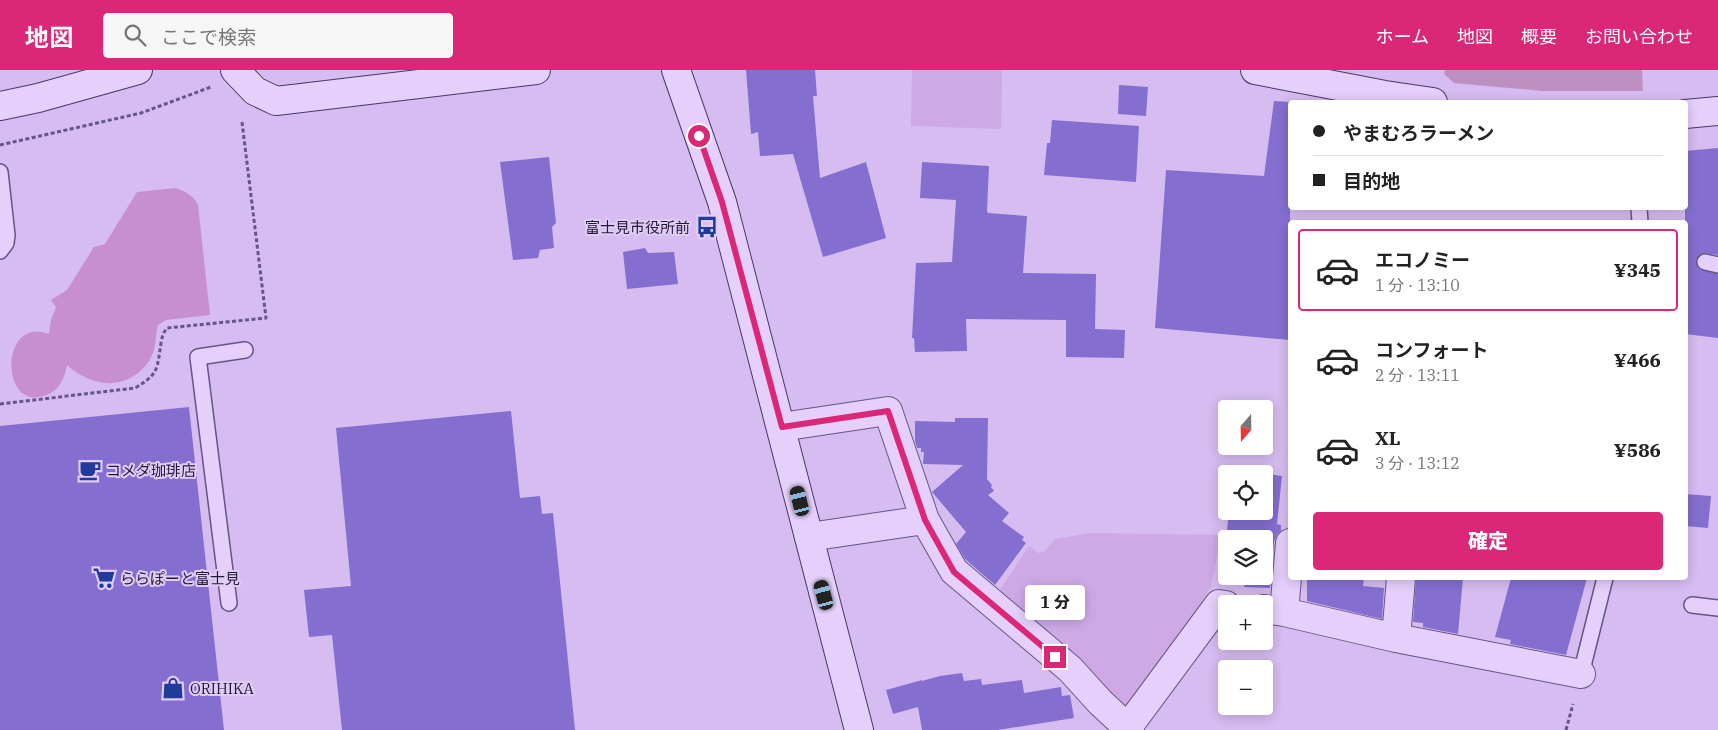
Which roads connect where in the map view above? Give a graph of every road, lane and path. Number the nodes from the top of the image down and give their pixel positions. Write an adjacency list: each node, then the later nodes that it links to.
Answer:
1 (138, 70): 7 (street)
2 (536, 70): 5 (street)
3 (676, 70): 16 (street)
4 (1255, 70): 6 (street)
5 (238, 73): 11 (path)
6 (1419, 100)
7 (0, 106)
8 (1718, 111): 9 (street)
9 (1688, 114)
10 (242, 122): 15 (path)
11 (0, 145)
12 (0, 172): 13 (lane)
13 (0, 251)
14 (245, 350): 22 (lane)
15 (0, 404)
16 (782, 427): 17 (street); 18 (street)
17 (925, 520): 18 (street); 29 (street)
18 (809, 537): 30 (street)
19 (1288, 552): 26 (street)
20 (1401, 580): 27 (street)
21 (1604, 580): 28 (lane)
22 (229, 603)
23 (1218, 605): 29 (street)
24 (1692, 605): 25 (lane)
25 (1718, 608)
26 (1274, 611): 27 (street)
27 (1396, 638): 28 (street)
28 (1581, 674)
29 (1129, 729)
30 (859, 730)

